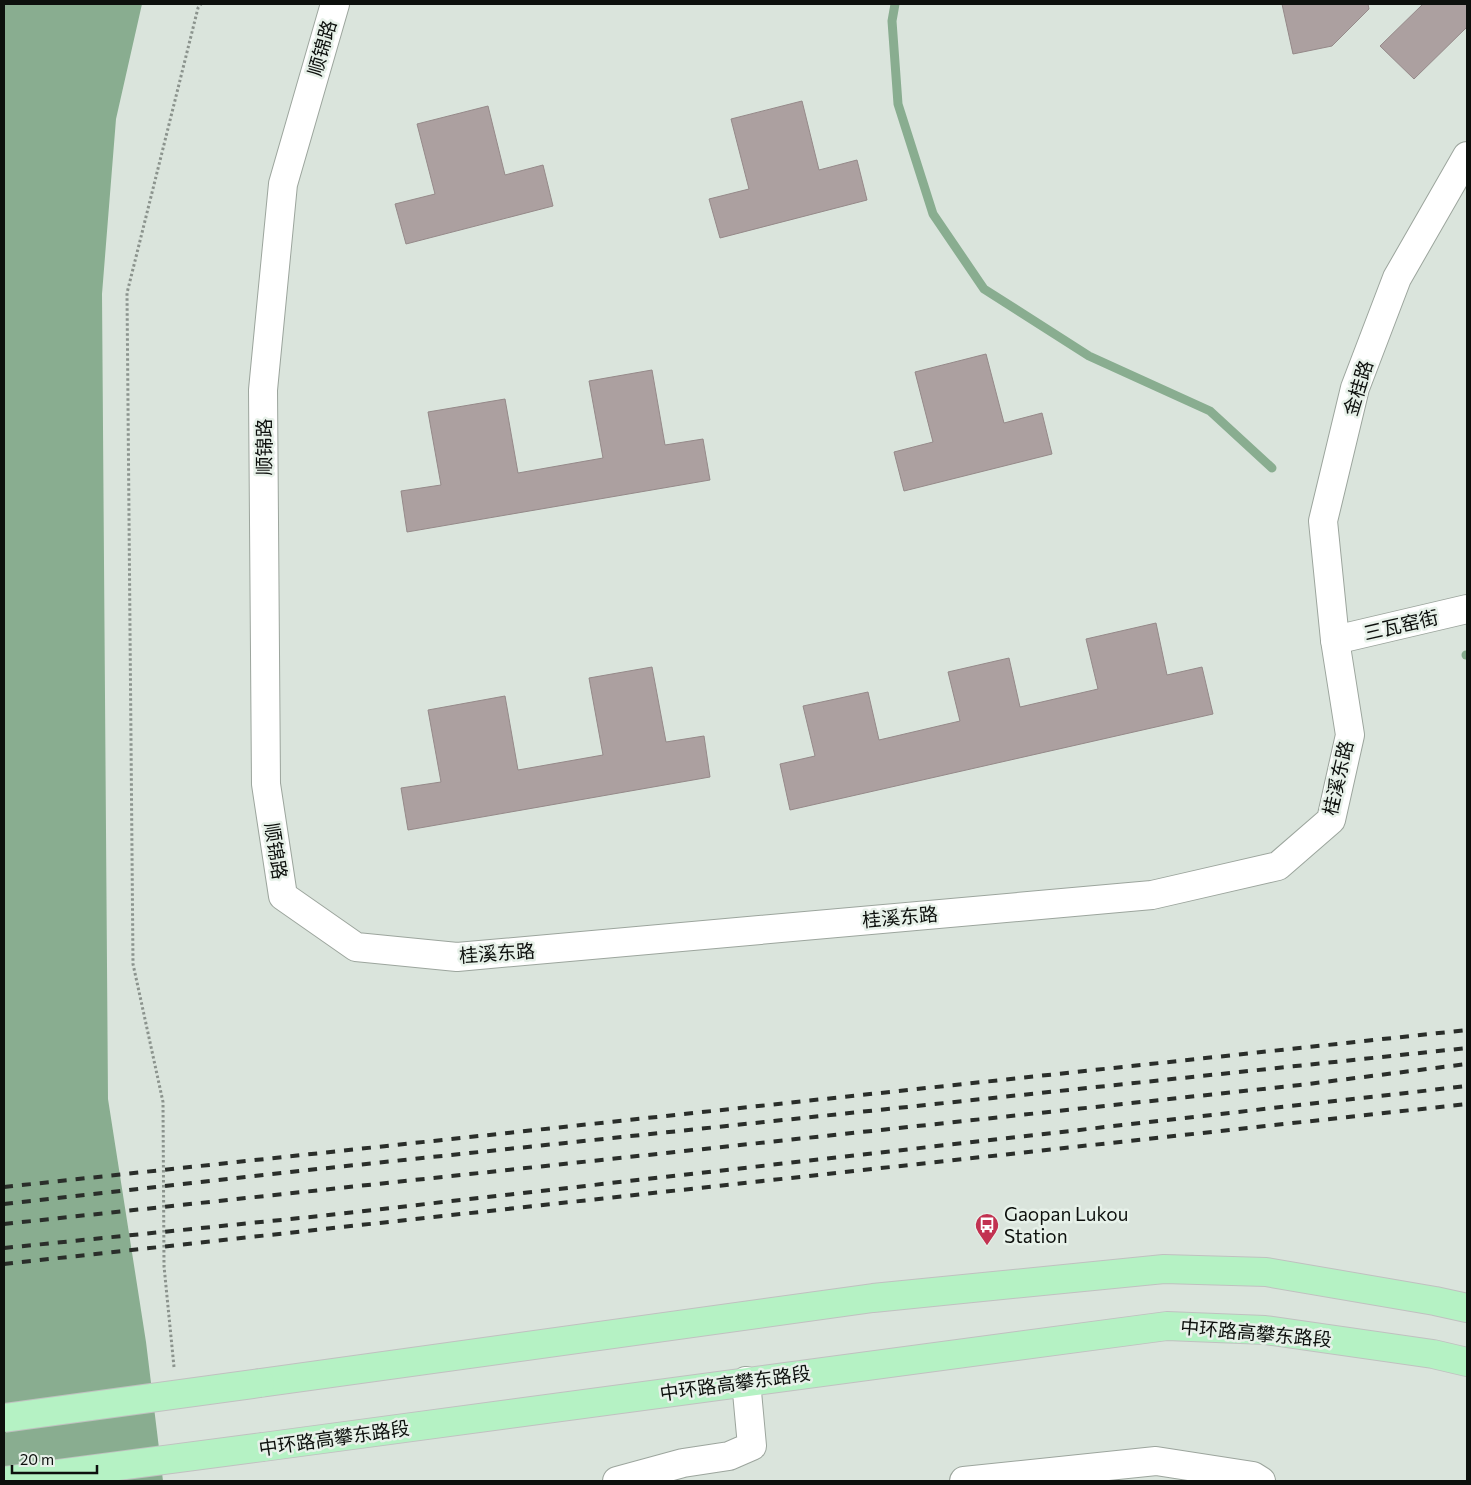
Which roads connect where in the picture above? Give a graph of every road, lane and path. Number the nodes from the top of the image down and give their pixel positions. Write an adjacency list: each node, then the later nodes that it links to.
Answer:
1 (200, 4): 9 (path)
2 (335, 4): 6 (street, 顺锦路)
3 (1467, 156): 5 (street, 金桂路)
4 (1467, 609): 5 (street, 三瓦窑街)
5 (1335, 640): 6 (street, 桂溪东路)
6 (283, 896)
7 (1467, 1308): 11 (main road, bridge)
8 (1467, 1362): 10 (main road, 中环路高攀东路段)
9 (175, 1374)
10 (746, 1382): 12 (main road, 中环路高攀东路段, bridge); 13 (street)
11 (4, 1418)
12 (4, 1481)
13 (617, 1481)
14 (964, 1481): 15 (street)
15 (1261, 1481)

